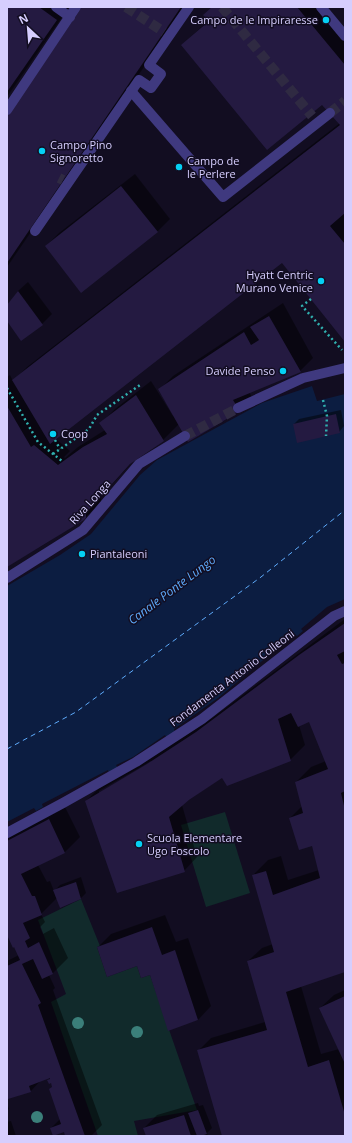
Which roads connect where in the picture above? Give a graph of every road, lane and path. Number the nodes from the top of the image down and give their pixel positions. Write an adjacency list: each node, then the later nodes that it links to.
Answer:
1 (56, 7): 5 (street)
2 (76, 7): 5 (street)
3 (189, 7): 7 (street)
4 (321, 7): 6 (street)
5 (70, 17): 8 (street)
6 (343, 31)
7 (131, 91): 9 (street); 10 (street)
8 (7, 110)
9 (330, 114)
10 (35, 231)
11 (311, 299): 12 (path)
12 (340, 348)
13 (345, 368): 17 (street)
14 (140, 385): 21 (path)
15 (7, 388): 22 (path)
16 (323, 400): 19 (path)
17 (238, 408)
18 (185, 436): 24 (street, Riva Longa)
19 (326, 436)
20 (55, 440): 21 (path)
21 (60, 449): 22 (path)
22 (53, 454): 23 (path)
23 (62, 461)
24 (7, 578)
25 (345, 611): 26 (street, Fondamenta Antonio Colleoni)
26 (7, 833)

